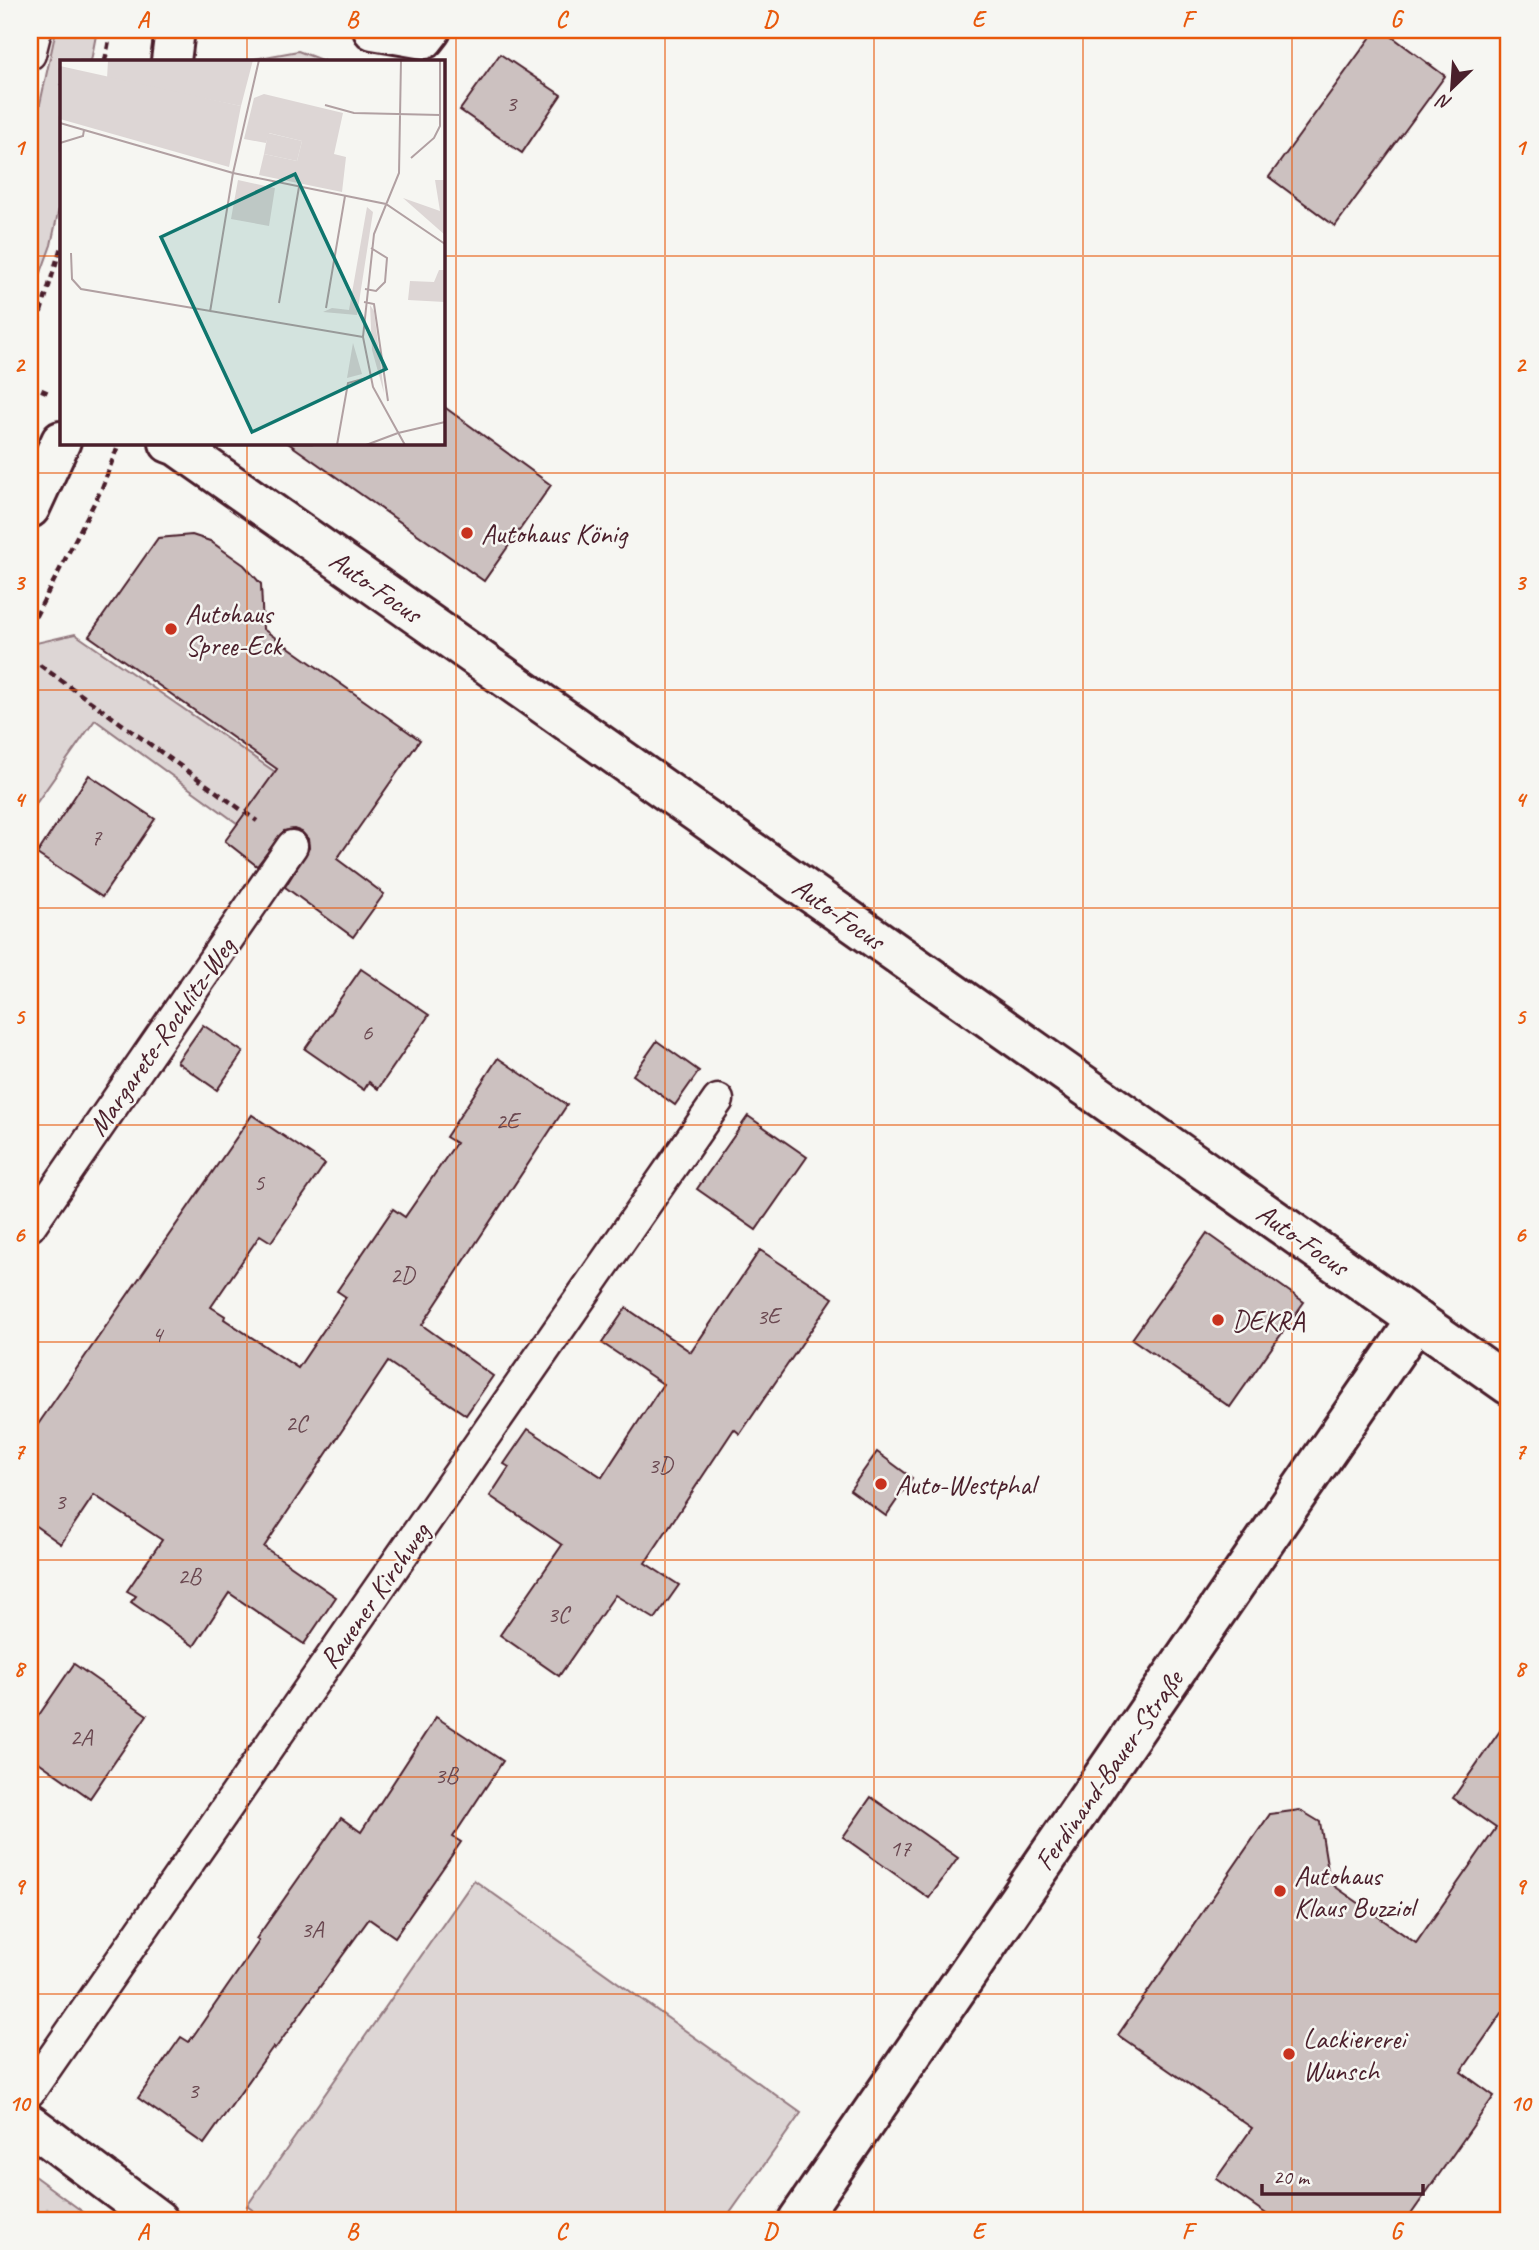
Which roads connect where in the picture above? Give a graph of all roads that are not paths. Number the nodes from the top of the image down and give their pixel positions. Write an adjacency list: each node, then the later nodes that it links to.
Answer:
1 (36, 30): 5 (lane)
2 (175, 30): 6 (street)
3 (373, 30): 4 (street)
4 (427, 34)
5 (30, 54)
6 (171, 60)
7 (60, 443): 9 (street)
8 (172, 444): 13 (street, Auto-Focus)
9 (30, 508)
10 (292, 846): 12 (lane, Margarete-Rochlitz-Weg)
11 (718, 1100): 15 (lane, Rauener Kirchweg)
12 (30, 1226)
13 (1418, 1320): 14 (street, Auto-Focus); 18 (street, Ferdinand-Bauer-Straße)
14 (1509, 1385)
15 (30, 2091)
16 (30, 2124): 17 (street)
17 (158, 2220)
18 (798, 2220)

